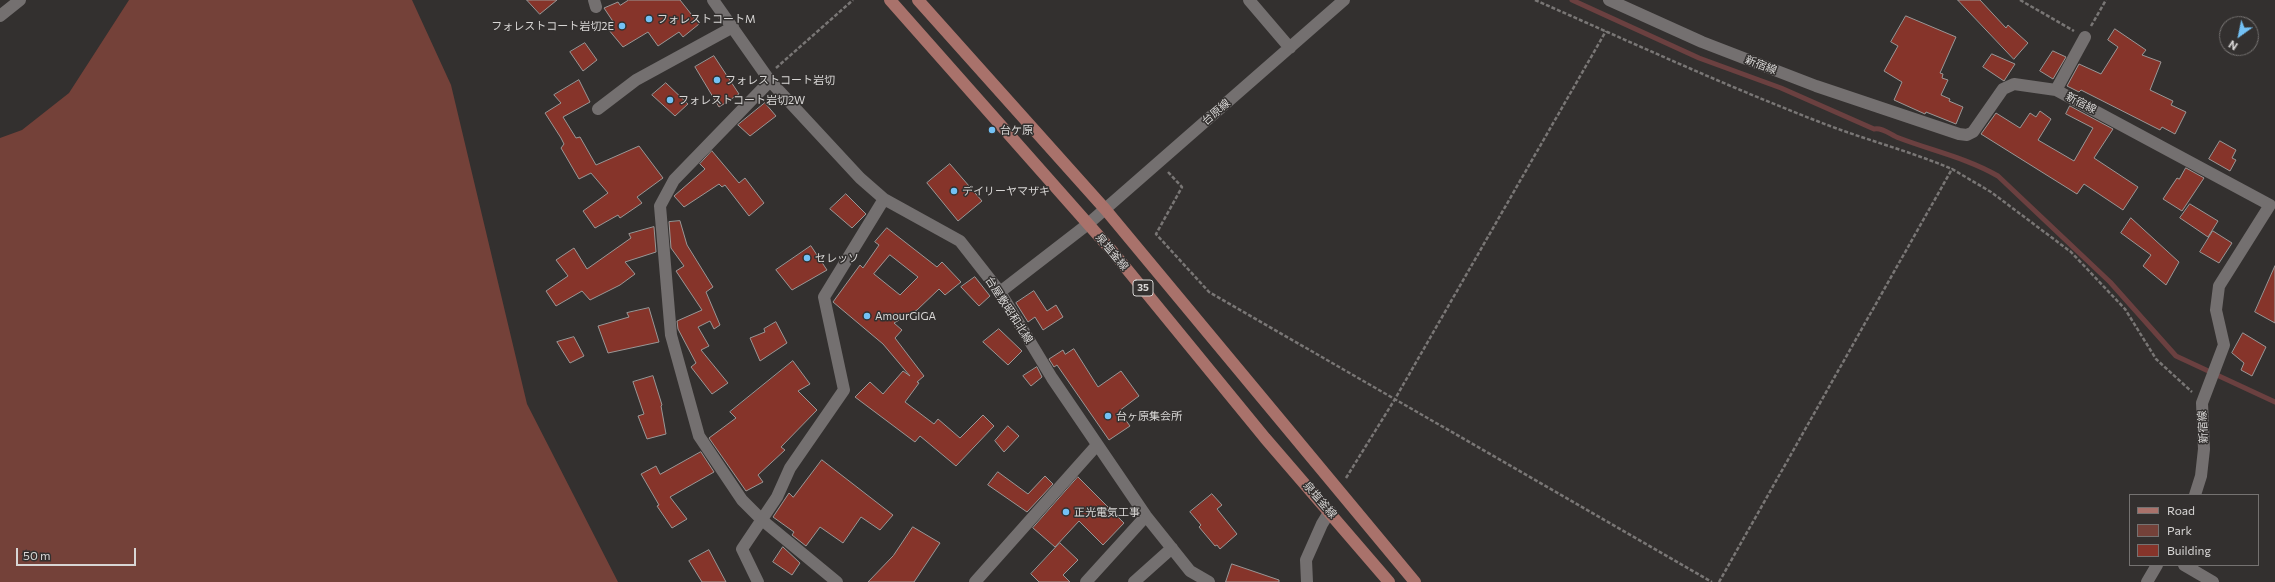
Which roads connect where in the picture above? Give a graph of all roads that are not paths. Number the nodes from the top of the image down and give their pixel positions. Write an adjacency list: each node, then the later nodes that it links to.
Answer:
1 (20, 0): 8 (street)
2 (713, 0): 9 (street, 台屋敷昭和北線)
3 (890, 0): 18 (main road, 泉塩釜線 / 35)
4 (918, 0): 17 (main road, 泉塩釜線 / 35)
5 (1249, 0): 11 (street)
6 (1344, 0): 11 (street, 台原線)
7 (1609, 0): 13 (street, 新宿線)
8 (0, 16)
9 (732, 27): 12 (street, 台屋敷昭和北線); 14 (street)
10 (2085, 37): 13 (street)
11 (1290, 48): 17 (street, 台原線)
12 (769, 78): 15 (street, 台屋敷昭和北線); 24 (street)
13 (2056, 90): 16 (street, 新宿線)
14 (598, 109)
15 (884, 199): 19 (street, 台屋敷昭和北線); 24 (street)
16 (2272, 201): 21 (street, 新宿線)
17 (1105, 209): 18 (street, 台原線); 36 (main road, 泉塩釜線 / 35)
18 (1088, 224): 19 (street, 台原線); 22 (main road, 泉塩釜線 / 35)
19 (1000, 292): 20 (street, 台屋敷昭和北線)
20 (1097, 445): 23 (street, 台屋敷昭和北線); 30 (street)
21 (2195, 494)
22 (1330, 511): 34 (street); 35 (main road, 泉塩釜線 / 35)
23 (1146, 516): 25 (street, 台屋敷昭和北線); 31 (street)
24 (762, 520): 28 (street); 29 (street)
25 (1172, 548): 32 (street); 33 (street, 台屋敷昭和北線)
26 (2156, 566): 37 (street)
27 (2186, 566): 38 (street)
28 (758, 582)
29 (837, 582)
30 (975, 582)
31 (1086, 582)
32 (1134, 582)
33 (1209, 582)
34 (1307, 582)
35 (1390, 582)
36 (1414, 582)
37 (2147, 582)
38 (2213, 582)

